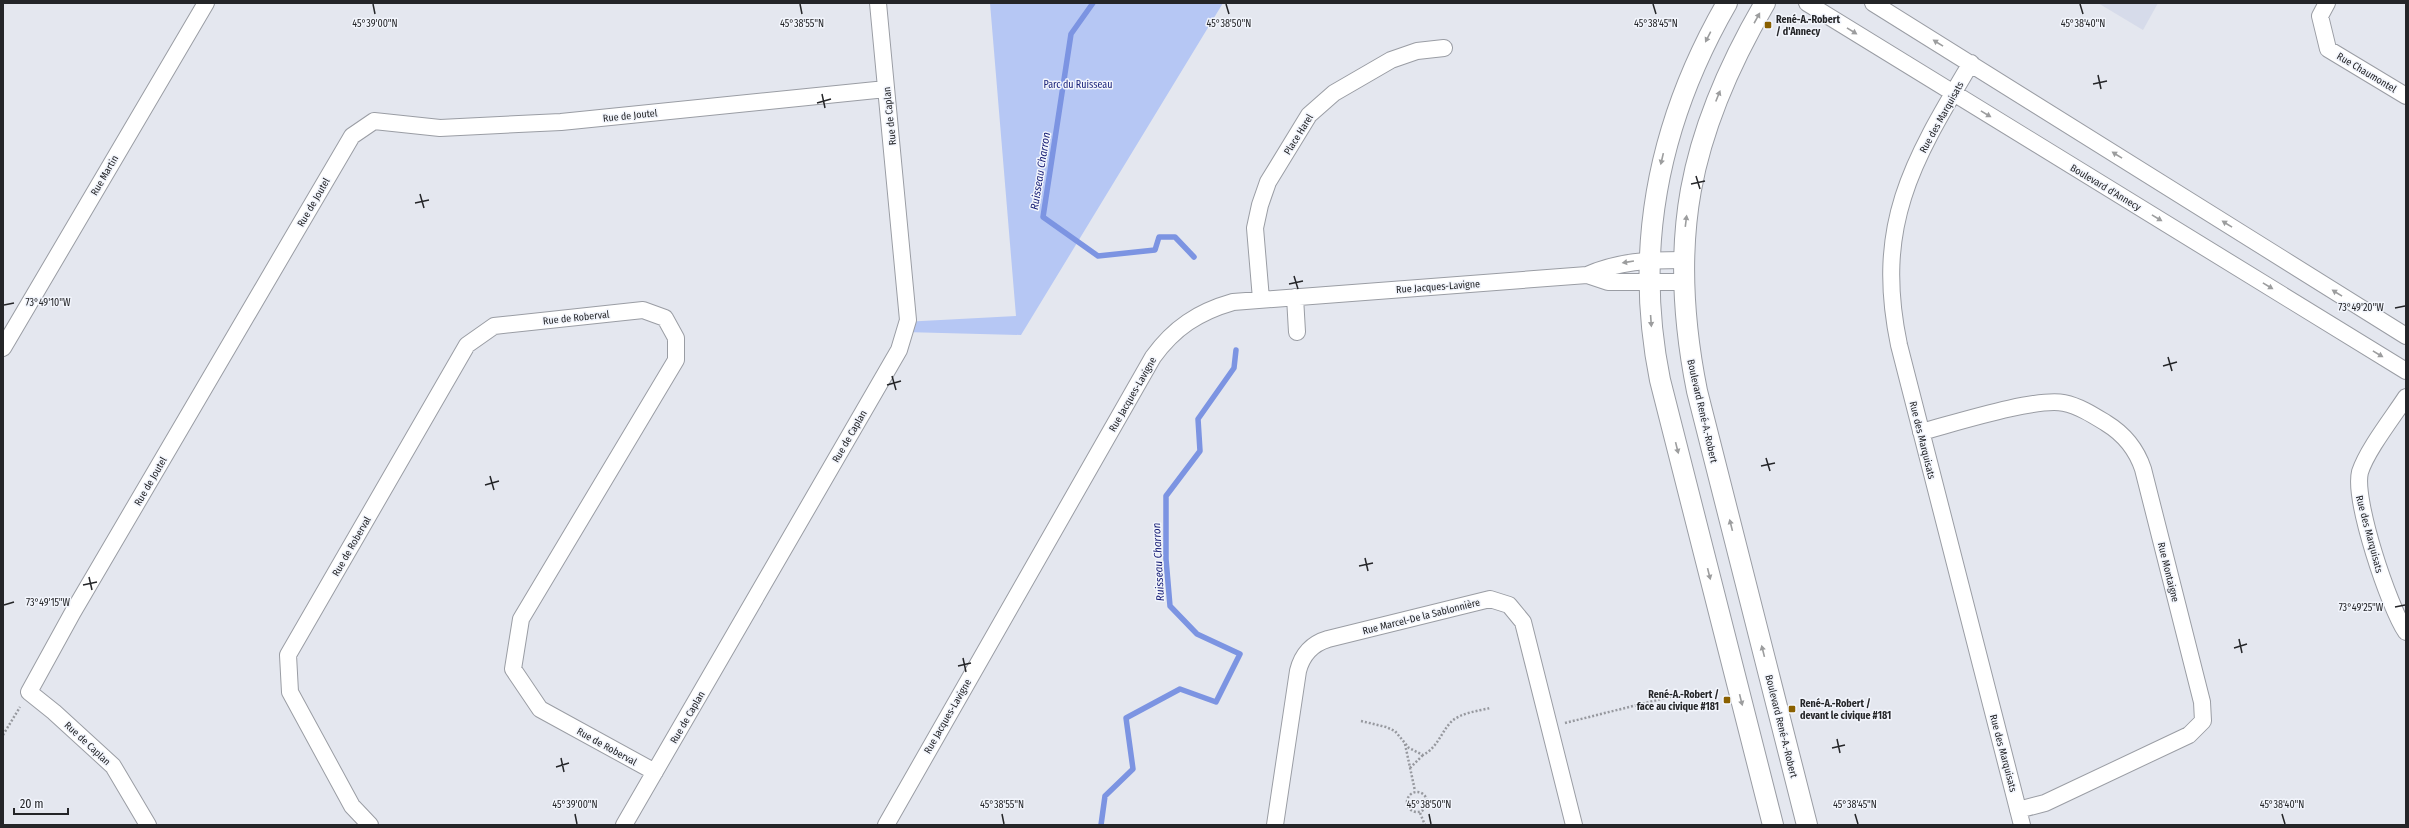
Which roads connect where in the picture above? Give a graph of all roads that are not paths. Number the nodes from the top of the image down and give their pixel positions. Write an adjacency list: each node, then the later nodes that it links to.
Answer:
1 (206, 3): 22 (street, Rue Martin)
2 (878, 3): 10 (street, Rue de Caplan)
3 (1727, 3): 13 (street, one-way to 13)
4 (1765, 3): 14 (street, Boulevard René-A.-Robert, one-way to 4)
5 (1807, 3): 11 (street, Boulevard d'Annecy, one-way to 11)
6 (1873, 3): 9 (street, one-way to 6)
7 (2327, 3): 12 (street, Rue Chaumontel)
8 (1444, 48): 19 (street, Place Harel)
9 (1971, 63): 11 (street, Rue des Marquisats); 21 (street, one-way to 9)
10 (886, 89): 27 (street, Rue de Joutel); 28 (street, Rue de Caplan)
11 (1953, 93): 23 (street, Boulevard d'Annecy, one-way to 23); 25 (street, Rue des Marquisats)
12 (2406, 96)
13 (1649, 260): 14 (street, Rue Jacques-Lavigne); 15 (street, Rue Jacques-Lavigne, one-way to 15); 16 (street)
14 (1683, 260): 17 (street, Boulevard René-A.-Robert)
15 (1587, 275): 16 (street, Rue Jacques-Lavigne); 18 (street, Rue Jacques-Lavigne)
16 (1649, 282): 17 (street, Rue Jacques-Lavigne); 36 (street, one-way to 36)
17 (1683, 282): 37 (street, Boulevard René-A.-Robert, one-way to 17)
18 (1295, 297): 19 (street, Rue Jacques-Lavigne); 20 (street)
19 (1262, 299): 33 (street, Rue Jacques-Lavigne)
20 (1297, 332)
21 (2406, 336)
22 (3, 348)
23 (2406, 371)
24 (2406, 396): 26 (street, Rue des Marquisats)
25 (1921, 432): 29 (street, Rue des Marquisats); 29 (street, Rue Montaigne)
26 (2406, 632)
27 (29, 692): 30 (street, Rue de Caplan)
28 (655, 772): 31 (street, Rue de Roberval); 32 (street, Rue de Caplan)
29 (2020, 818)
30 (148, 825)
31 (370, 825)
32 (624, 825)
33 (886, 825)
34 (1275, 825): 35 (street, Rue Marcel-De la Sablonnière)
35 (1574, 825)
36 (1772, 825)
37 (1807, 825)

